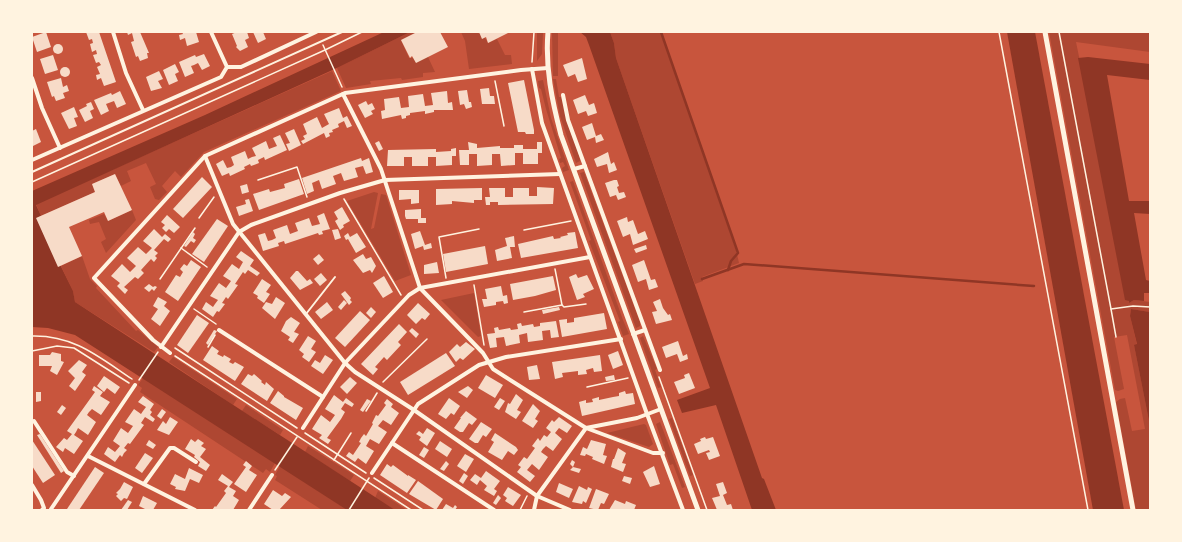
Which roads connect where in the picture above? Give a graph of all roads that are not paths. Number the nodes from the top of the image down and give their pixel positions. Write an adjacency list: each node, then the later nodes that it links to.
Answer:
1 (113, 32): 13 (street)
2 (211, 32): 7 (street)
3 (316, 32): 7 (street)
4 (342, 32): 19 (lane)
5 (548, 32): 8 (street)
6 (1045, 32): 63 (street)
7 (227, 67): 13 (street)
8 (548, 68): 9 (street); 18 (street)
9 (532, 69): 11 (street); 20 (street)
10 (32, 78): 14 (street)
11 (344, 93): 15 (street); 21 (street)
12 (563, 95): 17 (street)
13 (143, 110): 14 (street)
14 (60, 148): 16 (street)
15 (205, 156): 22 (street); 31 (street)
16 (32, 160)
17 (585, 166): 18 (street); 28 (street)
18 (574, 169): 29 (street)
19 (32, 172)
20 (560, 174): 21 (street); 23 (street)
21 (385, 180): 22 (street); 25 (street)
22 (239, 232): 26 (street); 31 (street)
23 (590, 257): 25 (street); 30 (street)
24 (335, 277): 26 (lane)
25 (420, 288): 33 (street); 34 (street)
26 (306, 314): 34 (street)
27 (219, 330): 37 (street)
28 (645, 330): 29 (street); 35 (street)
29 (633, 334): 38 (street)
30 (621, 339): 33 (street); 40 (street)
31 (161, 347): 32 (street)
32 (170, 353)
33 (488, 361): 39 (street); 43 (street)
34 (345, 363): 37 (street); 39 (street)
35 (660, 370)
36 (136, 384): 46 (street)
37 (323, 397): 42 (street)
38 (661, 409): 40 (street); 62 (street)
39 (414, 410): 44 (street); 53 (street)
40 (646, 414): 43 (street); 45 (street)
41 (34, 421): 50 (street)
42 (303, 428)
43 (586, 428): 45 (street); 53 (street)
44 (392, 443): 48 (street); 58 (street)
45 (663, 454): 61 (street)
46 (88, 456): 50 (street); 51 (street)
47 (196, 462): 51 (street)
48 (372, 473)
49 (272, 475): 57 (street)
50 (74, 476): 55 (street)
51 (144, 484): 56 (street)
52 (32, 485): 54 (street)
53 (537, 496): 59 (street); 60 (street)
54 (43, 509): 55 (street)
55 (52, 509)
56 (195, 510)
57 (249, 510)
58 (494, 510)
59 (534, 510)
60 (570, 510)
61 (684, 510)
62 (698, 510)
63 (1133, 510)

